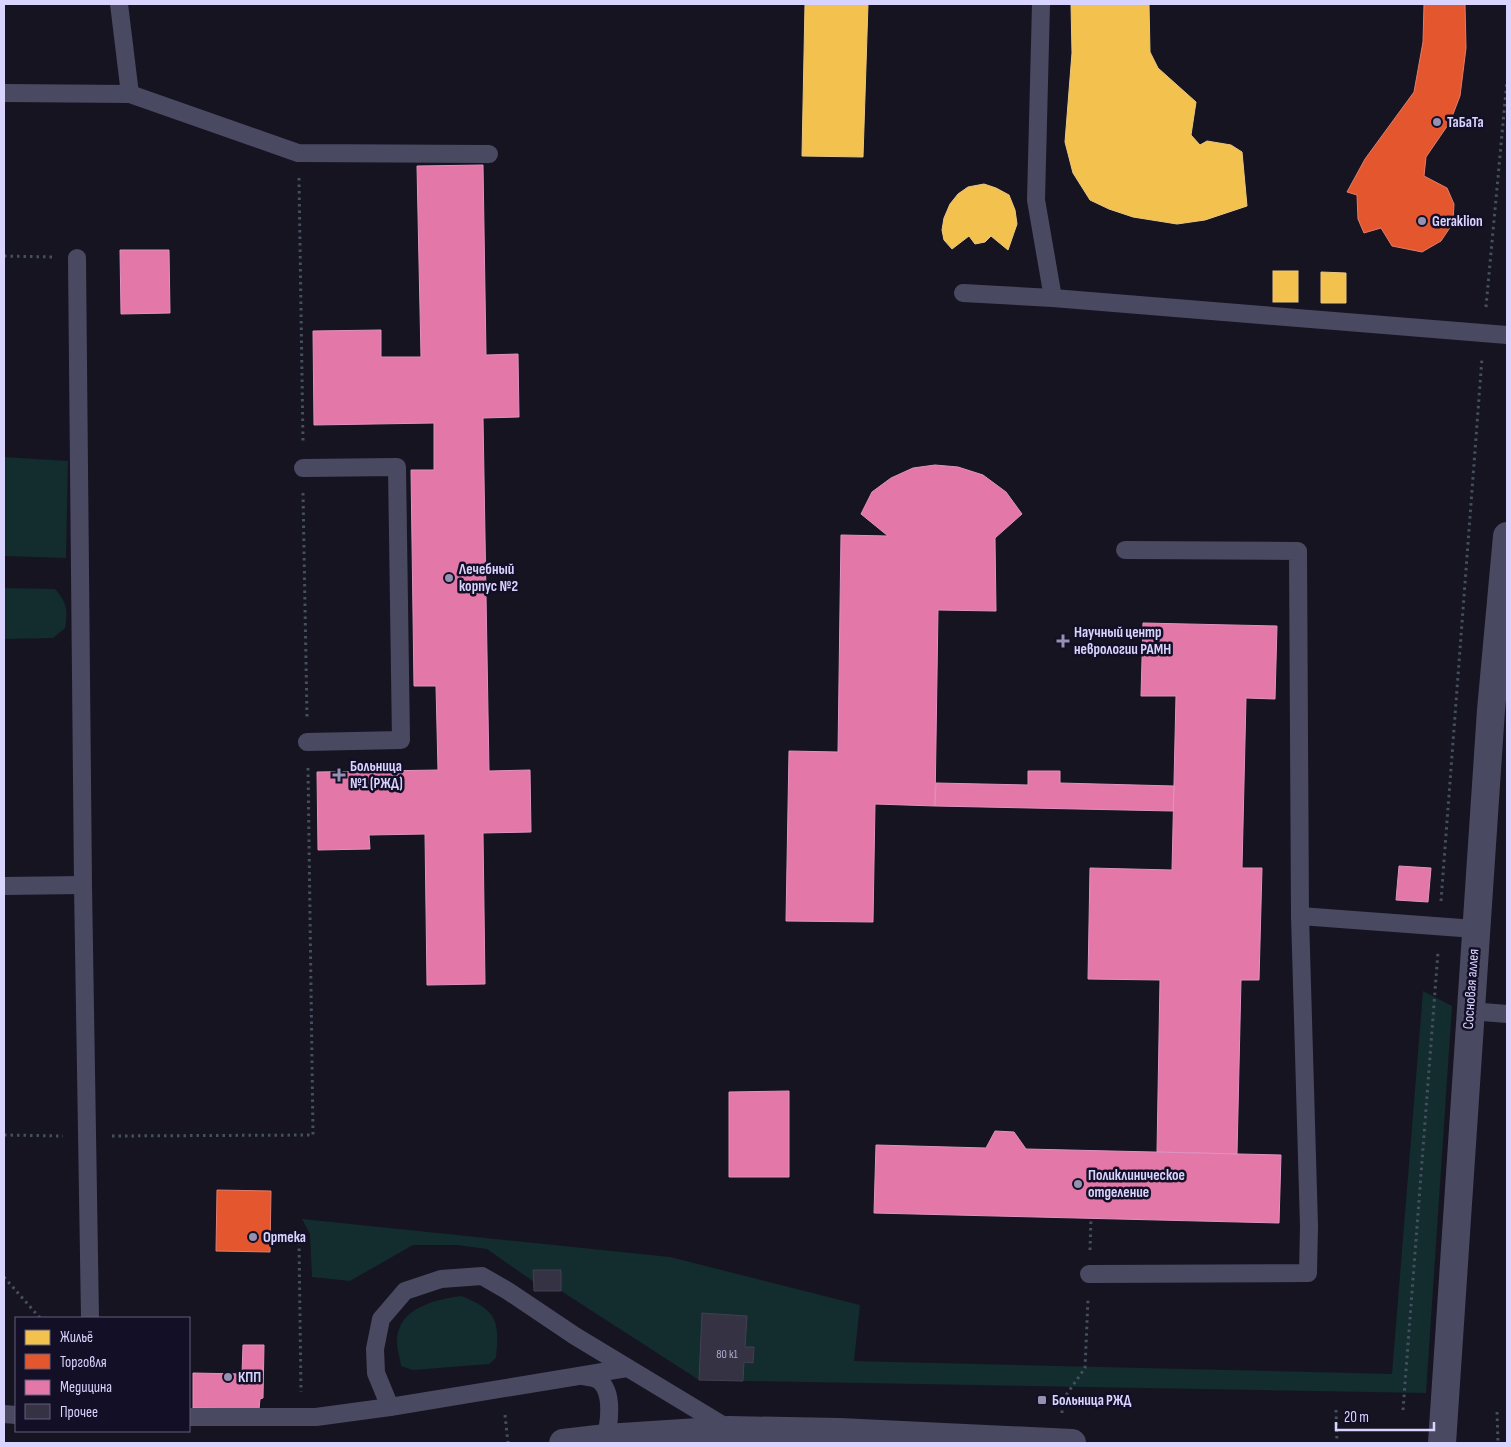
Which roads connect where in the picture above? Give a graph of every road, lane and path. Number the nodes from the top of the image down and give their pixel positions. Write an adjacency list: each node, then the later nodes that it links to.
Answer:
1 (119, 4): 5 (lane)
2 (1041, 4): 11 (lane)
3 (1507, 80): 12 (path)
4 (4, 93): 5 (lane)
5 (130, 94): 6 (lane)
6 (298, 153): 7 (lane); 14 (path)
7 (489, 154)
8 (4, 256): 9 (path)
9 (77, 258): 19 (lane)
10 (963, 294): 11 (lane)
11 (1054, 298): 12 (lane)
12 (1484, 332): 13 (lane); 22 (path)
13 (1507, 335)
14 (303, 468): 18 (path); 18 (lane)
15 (1507, 536): 17 (street, Сосновая аллея)
16 (1125, 550): 21 (lane)
17 (1499, 710): 23 (street, Сосновая аллея)
18 (307, 742): 27 (path)
19 (83, 885): 20 (lane); 27 (lane)
20 (4, 886)
21 (1300, 916): 22 (lane); 29 (lane)
22 (1440, 926): 23 (lane); 38 (path)
23 (1475, 929): 24 (street, Сосновая аллея)
24 (1470, 1011): 25 (lane); 48 (street, Сосновая аллея)
25 (1507, 1014)
26 (4, 1136): 27 (path)
27 (87, 1136): 32 (lane)
28 (1091, 1218): 29 (path)
29 (1089, 1274): 35 (path)
30 (4, 1277): 31 (path)
31 (39, 1317)
32 (90, 1317)
33 (627, 1368): 34 (lane); 36 (lane); 42 (lane)
34 (577, 1376): 36 (lane); 43 (lane)
35 (1062, 1401)
36 (390, 1407): 41 (lane)
37 (1336, 1410): 47 (path)
38 (1403, 1410)
39 (1498, 1412): 49 (path)
40 (505, 1415): 44 (path)
41 (190, 1417)
42 (729, 1430): 43 (street); 46 (street)
43 (605, 1440): 45 (street)
44 (508, 1443)
45 (563, 1443)
46 (1072, 1443)
47 (1337, 1443)
48 (1442, 1443)
49 (1498, 1443)

